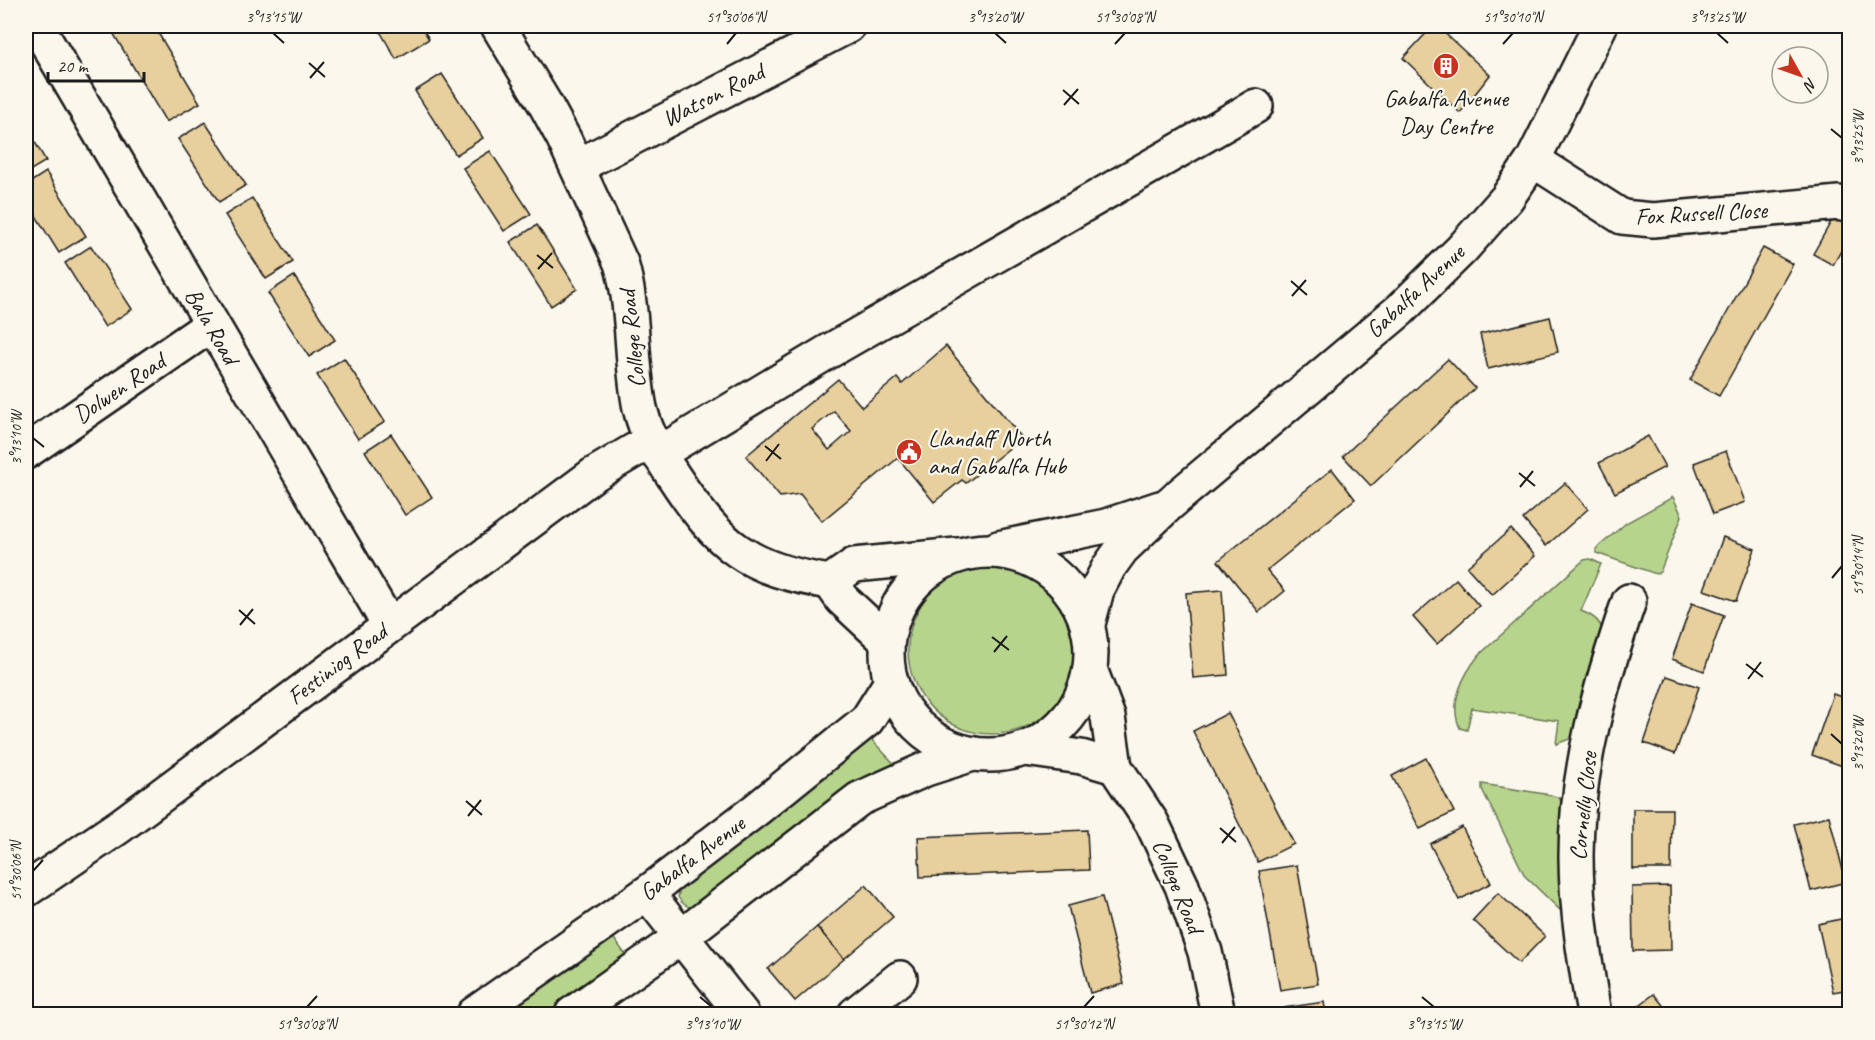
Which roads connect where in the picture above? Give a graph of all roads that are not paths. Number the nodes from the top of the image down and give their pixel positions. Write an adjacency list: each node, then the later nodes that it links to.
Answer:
1 (37, 26): 9 (street, Bala Road)
2 (498, 26): 7 (street, College Road)
3 (848, 26): 7 (street, Watson Road)
4 (1600, 26): 6 (street, Gabalfa Avenue)
5 (1256, 106): 10 (street, Festiniog Road)
6 (1533, 160): 8 (street, Fox Russell Close); 12 (street, Gabalfa Avenue)
7 (578, 166): 10 (street, College Road)
8 (1850, 206)
9 (212, 325): 11 (street, Dolwen Road); 18 (street, Bala Road)
10 (656, 449): 15 (street, College Road); 18 (street, Festiniog Road)
11 (26, 452)
12 (1168, 505): 13 (street, Gabalfa Avenue); 17 (street, Gabalfa Avenue)
13 (992, 549): 14 (street); 17 (street)
14 (957, 555): 15 (street); 19 (street)
15 (830, 582): 19 (street)
16 (1629, 601): 34 (street, Cornelly Close)
17 (1088, 624): 20 (street)
18 (389, 625): 25 (street, Festiniog Road)
19 (887, 641): 21 (street)
20 (1090, 669): 22 (street); 24 (street, College Road)
21 (891, 682): 23 (street); 26 (street, Gabalfa Avenue)
22 (1025, 749): 23 (street); 24 (street)
23 (973, 754): 27 (street)
24 (1115, 767): 33 (street, College Road)
25 (26, 890)
26 (646, 893): 27 (street); 29 (street, Gabalfa Avenue)
27 (681, 937): 30 (street); 31 (street)
28 (900, 978): 32 (street)
29 (474, 1014)
30 (572, 1014)
31 (742, 1014)
32 (855, 1014)
33 (1218, 1014)
34 (1594, 1014)

